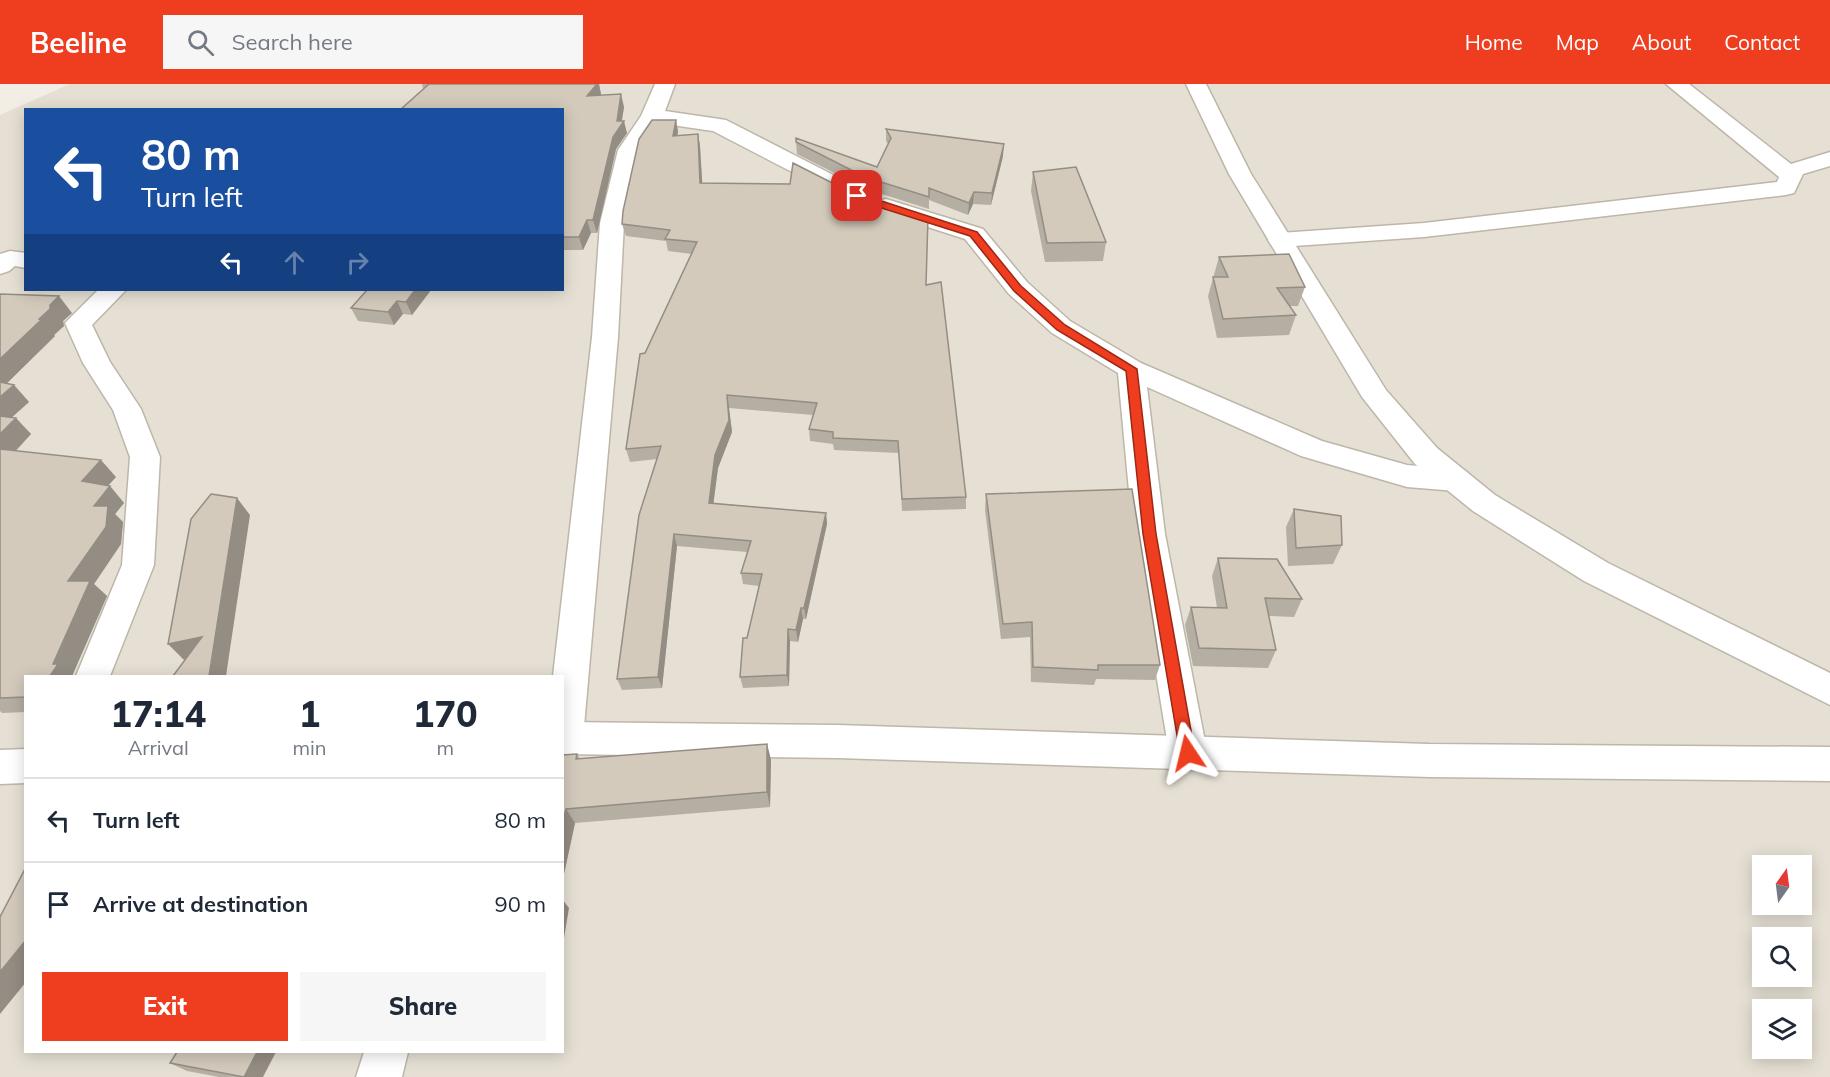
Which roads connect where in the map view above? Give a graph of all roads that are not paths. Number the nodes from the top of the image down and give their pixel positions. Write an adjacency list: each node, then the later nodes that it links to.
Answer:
1 (1196, 84): 7 (street)
2 (1676, 84): 6 (street)
3 (660, 85): 4 (street)
4 (652, 116): 11 (street); 15 (street)
5 (1830, 159): 6 (street)
6 (1792, 176): 7 (street)
7 (1280, 240): 12 (street)
8 (24, 261): 9 (street)
9 (0, 266)
10 (112, 291): 13 (street)
11 (1131, 369): 12 (street); 16 (street)
12 (1456, 480): 14 (street)
13 (93, 675)
14 (1830, 690)
15 (564, 738): 16 (street)
16 (1188, 753): 17 (street)
17 (1830, 764)
18 (0, 766): 19 (street)
19 (24, 766)
20 (386, 1053): 21 (street)
21 (379, 1077)

